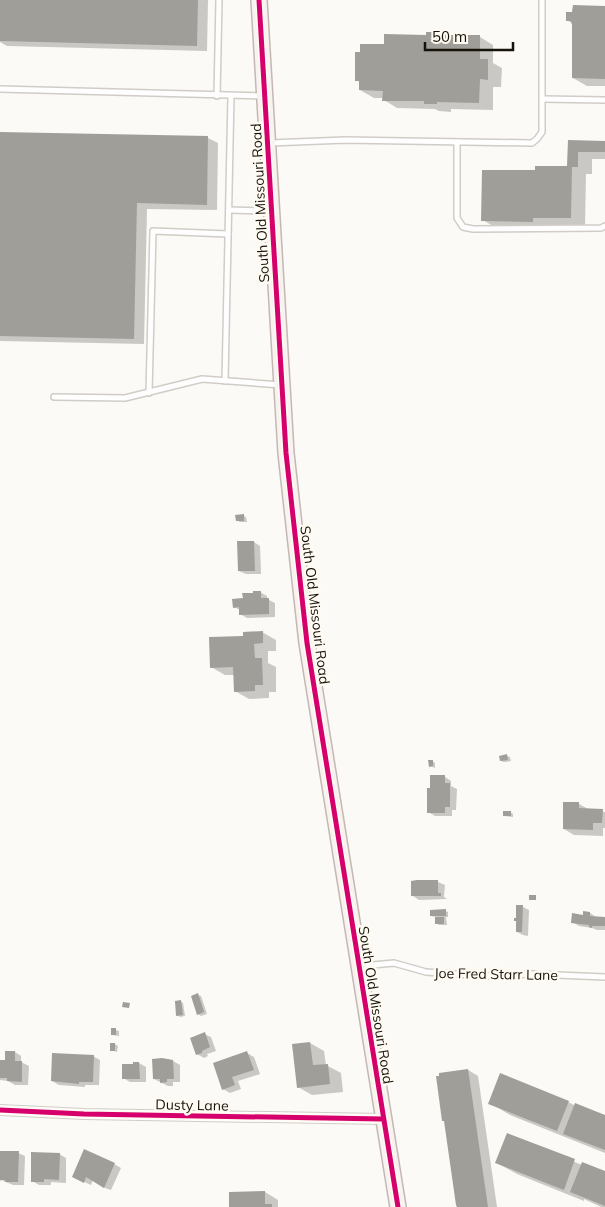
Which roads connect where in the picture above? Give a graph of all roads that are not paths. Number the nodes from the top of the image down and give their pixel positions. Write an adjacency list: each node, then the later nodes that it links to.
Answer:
1 (219, 0): 5 (lane)
2 (259, 0): 7 (main road, South Old Missouri Road)
3 (542, 0): 8 (lane)
4 (0, 89): 5 (lane)
5 (217, 96): 6 (lane)
6 (231, 96): 7 (lane); 12 (lane)
7 (265, 96): 11 (main road, South Old Missouri Road)
8 (542, 99): 9 (lane); 10 (lane)
9 (605, 100)
10 (457, 142): 11 (lane); 14 (lane)
11 (268, 144): 13 (main road, South Old Missouri Road)
12 (229, 210): 13 (lane); 15 (lane)
13 (271, 210): 17 (main road, South Old Missouri Road)
14 (605, 226)
15 (228, 234): 16 (lane); 18 (lane)
16 (225, 381): 17 (lane); 18 (lane)
17 (282, 385): 20 (main road, South Old Missouri Road)
18 (149, 392): 19 (lane)
19 (54, 397)
20 (359, 966): 21 (lane, Joe Fred Starr Lane); 23 (main road, South Old Missouri Road)
21 (605, 976)
22 (0, 1110): 23 (street, Dusty Lane)
23 (383, 1119): 24 (main road, South Old Missouri Road)
24 (398, 1207)

